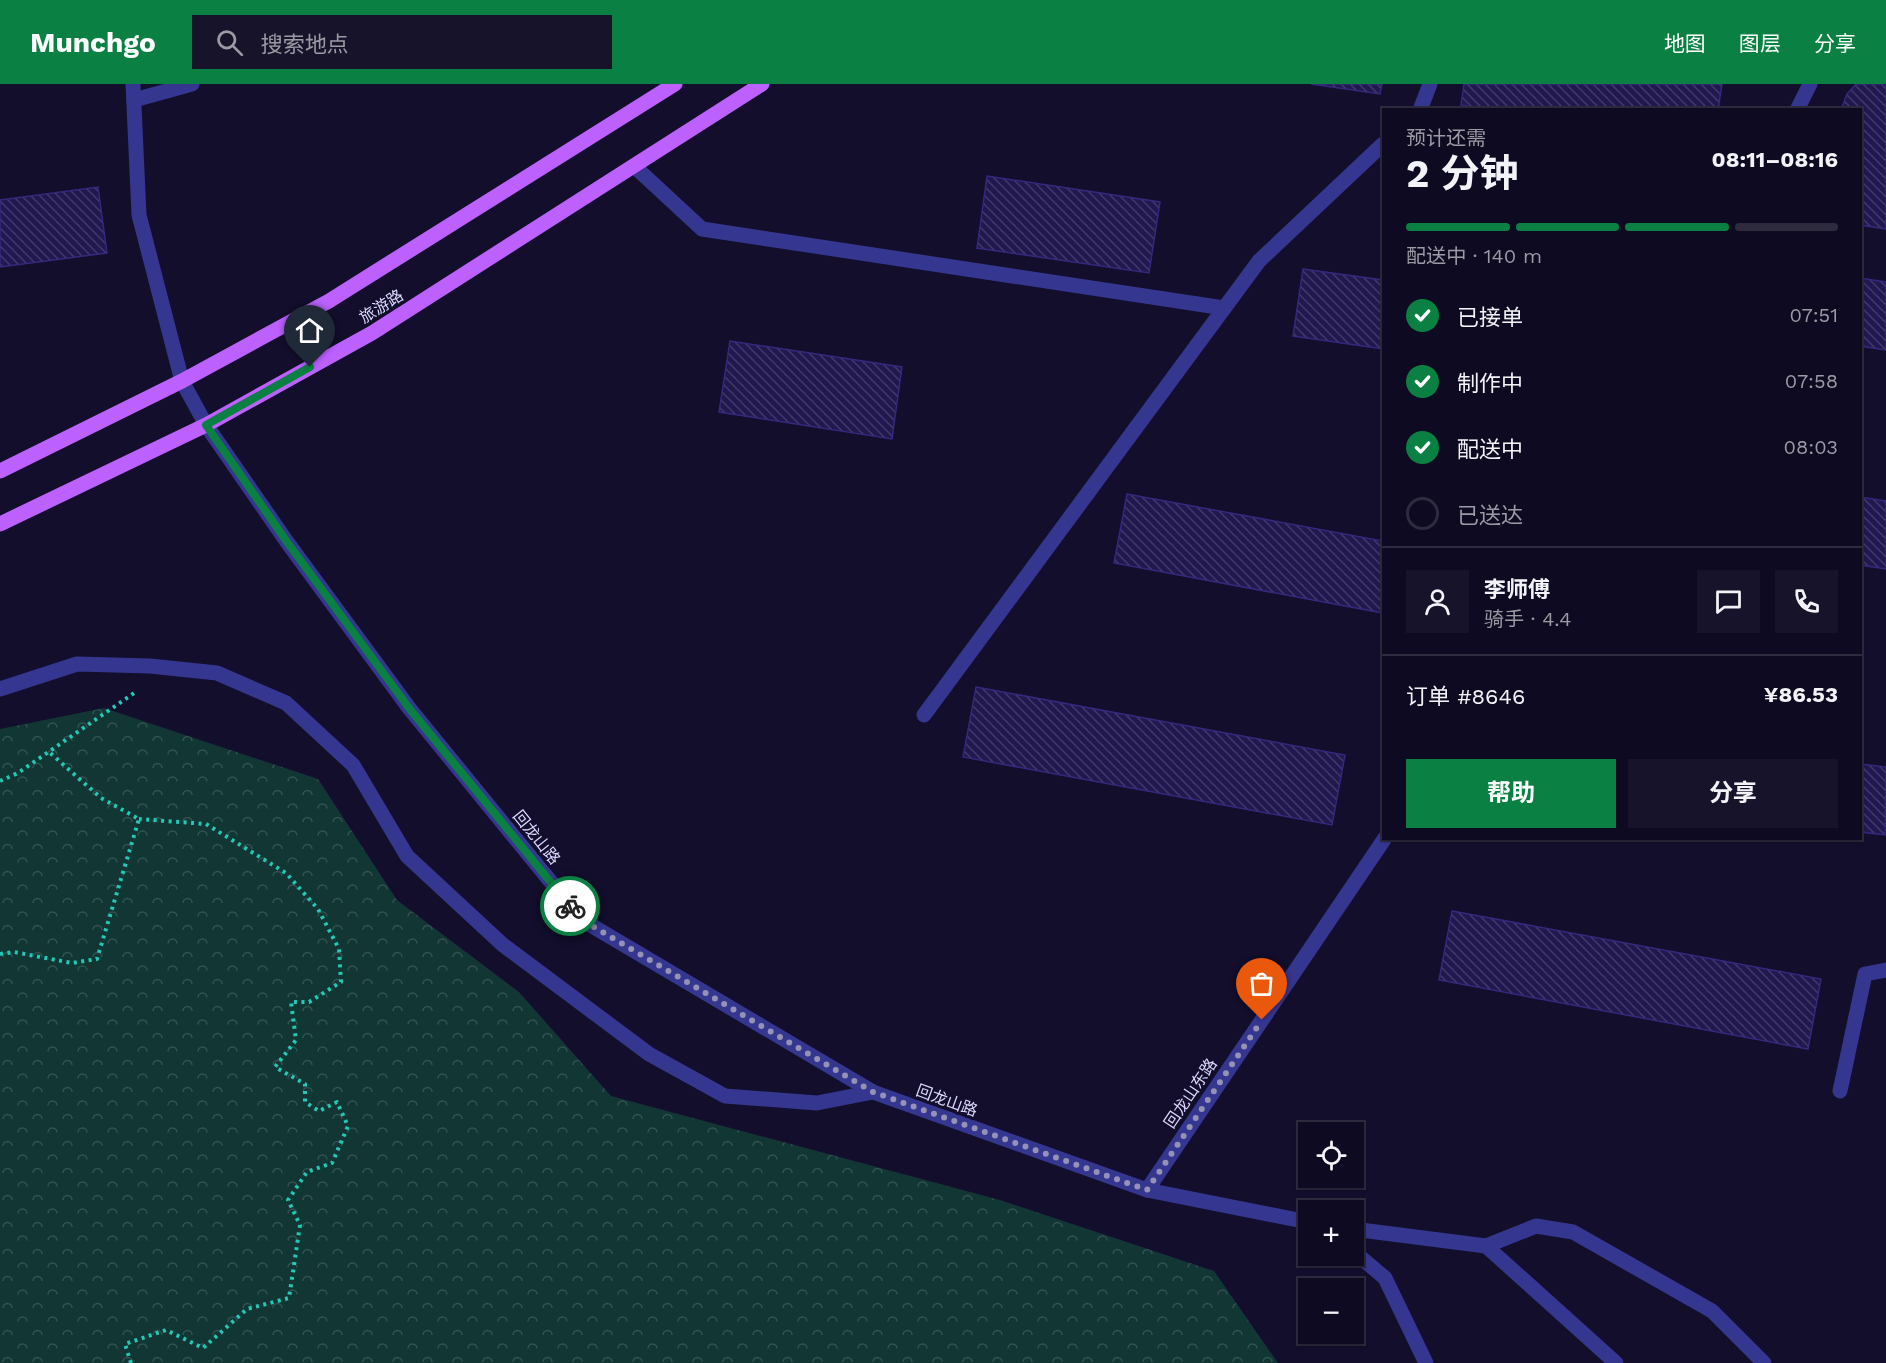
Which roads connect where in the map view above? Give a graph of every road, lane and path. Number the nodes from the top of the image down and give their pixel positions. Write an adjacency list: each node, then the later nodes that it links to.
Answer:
1 (133, 84): 7 (street, 回龙山路)
2 (192, 84): 7 (street)
3 (675, 84): 13 (main road, 旅游路)
4 (762, 84): 11 (main road, 旅游路)
5 (1430, 84): 8 (street)
6 (1810, 84): 9 (street)
7 (134, 100): 13 (street, 回龙山路)
8 (1421, 108)
9 (1798, 108)
10 (1382, 145): 12 (street)
11 (634, 166): 12 (street); 14 (main road, 旅游路)
12 (1224, 308): 19 (street)
13 (182, 381): 14 (street, 回龙山路); 15 (main road, 旅游路)
14 (206, 425): 16 (main road, 旅游路); 27 (street, 回龙山路)
15 (0, 471)
16 (0, 524)
17 (150, 666): 18 (street); 20 (path); 27 (street)
18 (0, 689)
19 (924, 715)
20 (49, 752): 21 (path); 22 (path)
21 (0, 781)
22 (139, 819): 24 (path); 33 (path)
23 (1384, 840): 28 (street, 回龙山东路)
24 (0, 954)
25 (1886, 970): 26 (street)
26 (1840, 1091)
27 (873, 1092): 28 (street, 回龙山路)
28 (1147, 1190): 29 (street, 回龙山路)
29 (1298, 1220)
30 (1364, 1230): 31 (street)
31 (1486, 1246): 35 (street); 36 (street)
32 (1364, 1260): 34 (street)
33 (131, 1363)
34 (1426, 1363)
35 (1616, 1363)
36 (1764, 1363)

